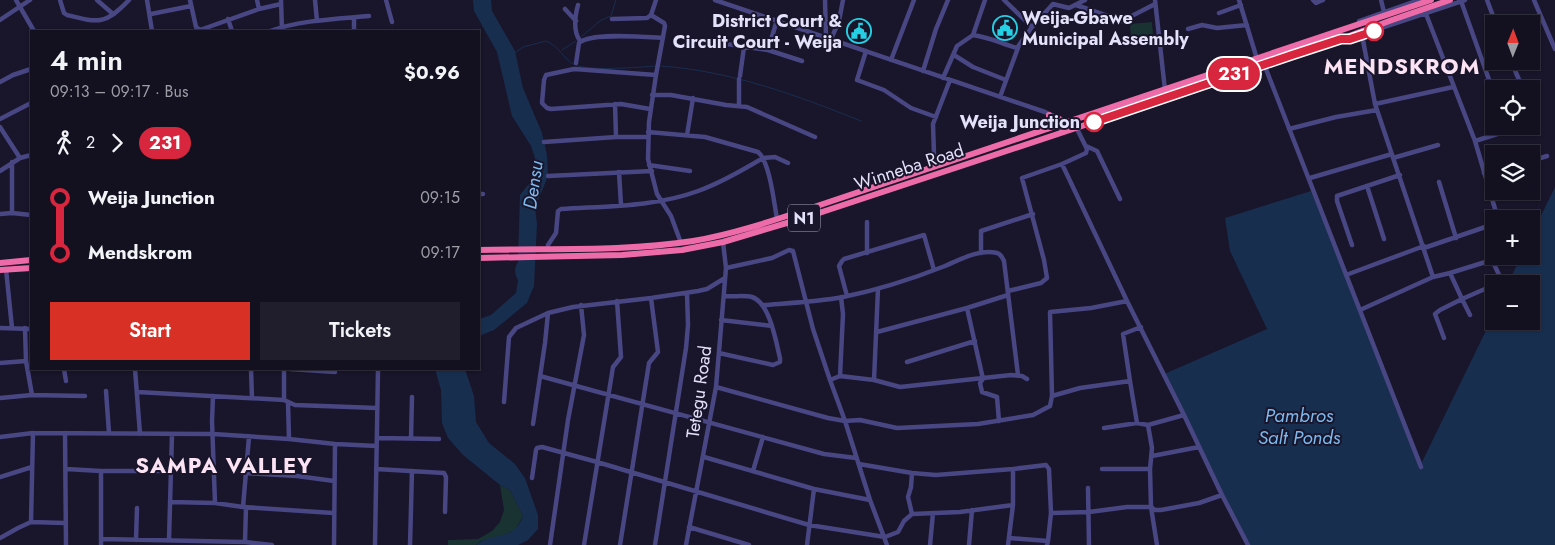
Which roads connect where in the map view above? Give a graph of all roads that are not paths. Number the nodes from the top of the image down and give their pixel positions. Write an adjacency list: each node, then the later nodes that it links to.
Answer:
1 (16, 0): 34 (street)
2 (30, 0): 34 (street)
3 (60, 0): 41 (street)
4 (97, 0): 41 (street)
5 (129, 0): 41 (street)
6 (147, 0): 42 (street)
7 (190, 0): 35 (street)
8 (257, 0): 38 (street)
9 (315, 0): 52 (street)
10 (386, 0): 54 (street)
11 (656, 0): 46 (street)
12 (715, 0): 51 (street)
13 (825, 0): 67 (street)
14 (843, 0): 67 (street)
15 (914, 0): 78 (street)
16 (948, 0): 84 (street)
17 (985, 0): 64 (street)
18 (1004, 0): 56 (street)
19 (1085, 0): 36 (street)
20 (1313, 0): 21 (street)
21 (1323, 0)
22 (1381, 0): 39 (street)
23 (1419, 0): 39 (street)
24 (1431, 0): 63 (highway, Winneba Road / N1)
25 (1450, 0): 68 (highway, Winneba Road / N1)
26 (1486, 0): 44 (street)
27 (1534, 0): 73 (street)
28 (1463, 1): 43 (street); 83 (street)
29 (281, 2): 38 (street); 57 (street)
30 (1052, 2): 36 (street); 56 (street)
31 (1155, 2): 36 (street); 93 (street)
32 (1240, 3): 40 (street); 55 (street)
33 (578, 5): 53 (street)
34 (20, 6): 49 (street); 59 (street)
35 (191, 6): 42 (street); 50 (street)
36 (1076, 6)
37 (565, 9): 53 (street)
38 (259, 10): 50 (street)
39 (1384, 12): 63 (street)
40 (1220, 13)
41 (113, 14)
42 (150, 14): 60 (street)
43 (1426, 14): 65 (street); 92 (street)
44 (1492, 15)
45 (369, 16): 47 (street)
46 (651, 16): 48 (street); 66 (street)
47 (354, 18): 52 (street); 62 (street)
48 (612, 19)
49 (0, 20)
50 (228, 20): 61 (street)
51 (777, 20): 67 (street); 74 (street)
52 (317, 21): 57 (street)
53 (576, 21): 70 (street)
54 (392, 22)
55 (1247, 25): 58 (street); 77 (street)
56 (1032, 27): 72 (street)
57 (282, 29)
58 (1188, 29)
59 (33, 30)
60 (152, 30)
61 (232, 30)
62 (354, 30)
63 (1337, 32): 77 (highway, Winneba Road / N1)
64 (973, 35): 72 (street); 76 (street)
65 (1362, 35): 68 (street); 99 (street)
66 (663, 38): 70 (street); 86 (street)
67 (829, 38): 75 (street)
68 (1341, 39): 81 (highway, Winneba Road / N1)
69 (706, 40): 71 (street)
70 (580, 41): 80 (street)
71 (744, 47): 74 (street); 100 (street)
72 (1017, 48): 90 (street)
73 (1555, 49)
74 (768, 50): 79 (street)
75 (866, 51): 78 (street); 104 (street)
76 (954, 55): 87 (street); 90 (street)
77 (1257, 59): 85 (highway, Winneba Road / N1)
78 (891, 60): 84 (street)
79 (802, 61)
80 (576, 63)
81 (1264, 64): 88 (highway, Winneba Road / N1); 111 (street)
82 (30, 69): 91 (street)
83 (1485, 69)
84 (923, 71): 87 (street)
85 (1219, 71): 88 (highway); 93 (highway, Winneba Road / N1)
86 (656, 75): 94 (street); 98 (street)
87 (943, 78): 89 (street)
88 (1224, 78): 108 (highway, Winneba Road / N1)
89 (950, 80): 95 (street); 104 (street)
90 (1006, 80): 95 (street)
91 (0, 82)
92 (1453, 87): 99 (street); 118 (street)
93 (1165, 90): 106 (highway, Winneba Road / N1)
94 (652, 95): 96 (street); 101 (street)
95 (1000, 97): 103 (street)
96 (693, 98): 100 (street); 113 (street)
97 (30, 104): 105 (street)
98 (615, 104): 101 (street); 115 (street)
99 (1375, 104): 102 (street)
100 (739, 106): 116 (street)
101 (650, 109): 112 (street)
102 (1377, 110): 111 (street); 123 (street)
103 (1051, 115): 106 (highway); 109 (highway); 110 (street)
104 (936, 116): 133 (street)
105 (0, 120)
106 (1071, 122): 110 (highway, Winneba Road / N1)
107 (0, 127): 125 (street)
108 (1076, 127): 110 (highway, Winneba Road / N1); 121 (street)
109 (1046, 129): 110 (highway, Winneba Road / N1); 130 (highway, Winneba Road / N1)
110 (1058, 129): 130 (highway, Winneba Road / N1)
111 (1289, 129): 141 (street)
112 (648, 132): 113 (street); 117 (street)
113 (687, 135): 126 (street)
114 (1494, 135): 118 (street)
115 (616, 137): 117 (street); 119 (street)
116 (815, 137)
117 (648, 138): 132 (street)
118 (1475, 141): 138 (street)
119 (544, 142)
120 (1438, 145): 123 (street)
121 (1085, 146): 131 (street); 144 (street)
122 (30, 154): 125 (street)
123 (1393, 156): 139 (street); 141 (street)
124 (1548, 156): 127 (street)
125 (20, 158): 128 (street)
126 (763, 158): 129 (street); 145 (street); 152 (street)
127 (1540, 158)
128 (12, 162): 134 (street); 149 (street)
129 (788, 162)
130 (952, 164): 133 (highway, Winneba Road / N1); 157 (highway, Winneba Road / N1)
131 (1062, 164): 150 (street); 187 (street)
132 (650, 165): 135 (street); 136 (street)
133 (936, 166): 152 (highway, Winneba Road / N1)
134 (0, 171)
135 (652, 171): 137 (street); 145 (street)
136 (690, 171)
137 (619, 172): 140 (street); 146 (street)
138 (1484, 173): 147 (street)
139 (1400, 175): 143 (street); 161 (street)
140 (548, 176)
141 (1310, 178): 174 (street)
142 (1439, 182): 155 (street)
143 (1366, 186): 156 (street); 159 (street)
144 (1120, 199)
145 (661, 200): 146 (street); 158 (street)
146 (621, 206): 160 (street)
147 (1495, 210)
148 (0, 214): 149 (street)
149 (12, 214): 151 (street)
150 (1033, 214): 164 (street); 180 (street)
151 (30, 215)
152 (777, 219): 158 (highway, Winneba Road / N1)
153 (867, 222): 163 (street)
154 (1485, 227): 155 (street)
155 (1456, 238): 161 (street)
156 (1384, 239)
157 (723, 242): 165 (highway, Winneba Road / N1); 170 (street, Tetegu Road)
158 (681, 243): 160 (highway, Winneba Road / N1)
159 (1352, 245)
160 (545, 247): 162 (highway, Winneba Road / N1)
161 (1424, 247): 174 (street); 175 (street)
162 (480, 250)
163 (867, 253): 172 (street); 182 (street)
164 (981, 253): 172 (street); 180 (street)
165 (480, 258)
166 (30, 260): 168 (highway)
167 (1485, 261): 173 (street)
168 (0, 263)
169 (30, 268): 171 (highway)
170 (726, 268): 176 (street, Tetegu Road); 188 (street)
171 (3, 270): 199 (street)
172 (934, 270): 178 (street)
173 (1450, 274): 175 (street); 185 (street)
174 (1346, 275): 192 (street)
175 (1433, 277): 192 (street)
176 (725, 278): 179 (street); 181 (street, Tetegu Road)
177 (1485, 288): 185 (street)
178 (878, 289): 182 (street); 202 (street)
179 (687, 293): 184 (street); 241 (street)
180 (1008, 293): 191 (street); 216 (street)
181 (724, 296): 190 (street); 195 (street, Tetegu Road)
182 (847, 296): 183 (street)
183 (841, 297): 188 (street); 218 (street)
184 (651, 298): 186 (street); 239 (street)
185 (1462, 298): 194 (street); 203 (street)
186 (617, 301): 189 (street); 233 (street)
187 (1127, 301): 197 (street); 234 (street)
188 (806, 302): 190 (street); 221 (street)
189 (581, 305): 193 (street); 225 (street)
190 (763, 305): 196 (street)
191 (967, 308): 202 (street); 204 (street)
192 (1360, 310): 273 (street)
193 (548, 313): 217 (street); 238 (street)
194 (1470, 315)
195 (721, 320): 196 (street); 205 (street, Tetegu Road)
196 (772, 326): 205 (street)
197 (1141, 327): 224 (street); 242 (street)
198 (0, 328): 199 (street)
199 (12, 328): 200 (street)
200 (25, 328): 201 (street); 206 (street)
201 (30, 329)
202 (877, 332): 222 (street)
203 (1444, 338)
204 (975, 341): 207 (street); 219 (street)
205 (719, 353): 226 (street, Tetegu Road)
206 (26, 361): 208 (street); 229 (street)
207 (907, 362)
208 (0, 363)
209 (64, 370): 223 (street)
210 (135, 370): 228 (street)
211 (251, 370): 236 (street)
212 (284, 370): 237 (street)
213 (305, 370): 215 (street)
214 (378, 370): 240 (street)
215 (335, 372)
216 (1018, 375): 219 (street); 220 (street)
217 (540, 376): 225 (street); 247 (street)
218 (840, 376): 221 (street); 222 (street)
219 (982, 378): 222 (street); 243 (street)
220 (1026, 379)
221 (830, 380): 244 (street)
222 (874, 380)
223 (66, 381)
224 (1130, 382): 234 (street); 246 (street)
225 (575, 386): 233 (street); 266 (street)
226 (716, 387): 244 (street); 245 (street, Tetegu Road)
227 (106, 391): 252 (street)
228 (136, 392): 231 (street); 253 (street)
229 (32, 395): 230 (street); 235 (street)
230 (86, 396)
231 (213, 396): 236 (street); 255 (street)
232 (412, 396): 260 (street)
233 (609, 396): 239 (street); 270 (street)
234 (1052, 396): 243 (street)
235 (0, 398)
236 (252, 398): 237 (street)
237 (286, 402): 240 (street); 261 (street)
238 (504, 402)
239 (641, 404): 241 (street); 283 (street)
240 (377, 408): 259 (street)
241 (676, 414): 245 (street); 289 (street)
242 (1184, 415): 248 (street); 265 (street)
243 (998, 420): 244 (street)
244 (845, 421): 269 (street)
245 (710, 423): 258 (street); 268 (street, Tetegu Road)
246 (1137, 423): 248 (street); 249 (street)
247 (533, 424)
248 (1148, 425): 267 (street)
249 (1104, 428)
250 (33, 433): 251 (street); 257 (street); 272 (street)
251 (66, 433): 252 (street); 275 (street)
252 (109, 433): 253 (street)
253 (140, 434): 254 (street)
254 (172, 434): 255 (street); 279 (street)
255 (213, 434): 256 (street); 296 (street)
256 (249, 436): 261 (street); 285 (street)
257 (0, 437)
258 (763, 437): 269 (street); 282 (street)
259 (377, 438): 260 (street); 264 (street)
260 (410, 438): 262 (street)
261 (289, 439): 263 (street)
262 (440, 439)
263 (335, 444): 264 (street); 288 (street)
264 (377, 446): 276 (street)
265 (1199, 447): 267 (street); 293 (street)
266 (564, 452): 270 (street); 287 (street); 326 (street)
267 (1152, 456): 278 (street)
268 (704, 457): 282 (street); 292 (street, Tetegu Road)
269 (856, 458): 271 (street)
270 (597, 462): 283 (street); 327 (street)
271 (859, 464): 284 (street); 294 (street)
272 (32, 467): 286 (street); 308 (street)
273 (1421, 467)
274 (1102, 468): 278 (street)
275 (66, 469): 280 (street); 309 (street)
276 (376, 469): 281 (street); 324 (street)
277 (1014, 469): 284 (street); 297 (street); 306 (street)
278 (1150, 469): 299 (street)
279 (170, 470): 280 (street); 295 (street)
280 (101, 471): 314 (street)
281 (412, 471): 302 (street); 325 (street)
282 (752, 471): 290 (street)
283 (631, 472): 289 (street); 328 (street)
284 (912, 473): 307 (street)
285 (245, 474): 288 (street); 298 (street)
286 (0, 477)
287 (532, 478)
288 (334, 481): 304 (street)
289 (665, 482): 292 (street); 329 (street)
290 (814, 488): 294 (street); 310 (street)
291 (1088, 488): 303 (street)
292 (697, 491): 310 (street); 311 (street, Tetegu Road)
293 (1222, 495): 299 (street); 339 (street)
294 (870, 500): 312 (street)
295 (171, 502): 296 (street); 317 (street)
296 (215, 503): 298 (street)
297 (1013, 505): 301 (street); 315 (street)
298 (245, 507): 304 (street); 318 (street)
299 (1151, 507): 303 (street); 338 (street)
300 (137, 508): 316 (street)
301 (972, 510): 305 (street); 335 (street)
302 (445, 512)
303 (1089, 512): 306 (street); 337 (street)
304 (333, 513): 323 (street)
305 (934, 513): 307 (street); 334 (street)
306 (1051, 513): 319 (street)
307 (912, 514): 312 (street)
308 (31, 522): 309 (street); 313 (street)
309 (65, 523): 320 (street)
310 (809, 525): 312 (street); 332 (street)
311 (689, 527): 330 (street, Tetegu Road); 331 (street)
312 (885, 537): 333 (street)
313 (0, 538)
314 (102, 538): 316 (street); 321 (street)
315 (1009, 538): 319 (street); 336 (street)
316 (136, 540): 317 (street)
317 (169, 540): 318 (street)
318 (245, 542): 322 (street)
319 (1048, 543)
320 (66, 545)
321 (101, 545)
322 (272, 545)
323 (334, 545)
324 (375, 545)
325 (410, 545)
326 (550, 545)
327 (584, 545)
328 (620, 545)
329 (655, 545)
330 (686, 545)
331 (749, 545)
332 (807, 545)
333 (887, 545)
334 (930, 545)
335 (969, 545)
336 (1008, 545)
337 (1090, 545)
338 (1157, 545)
339 (1248, 545)

